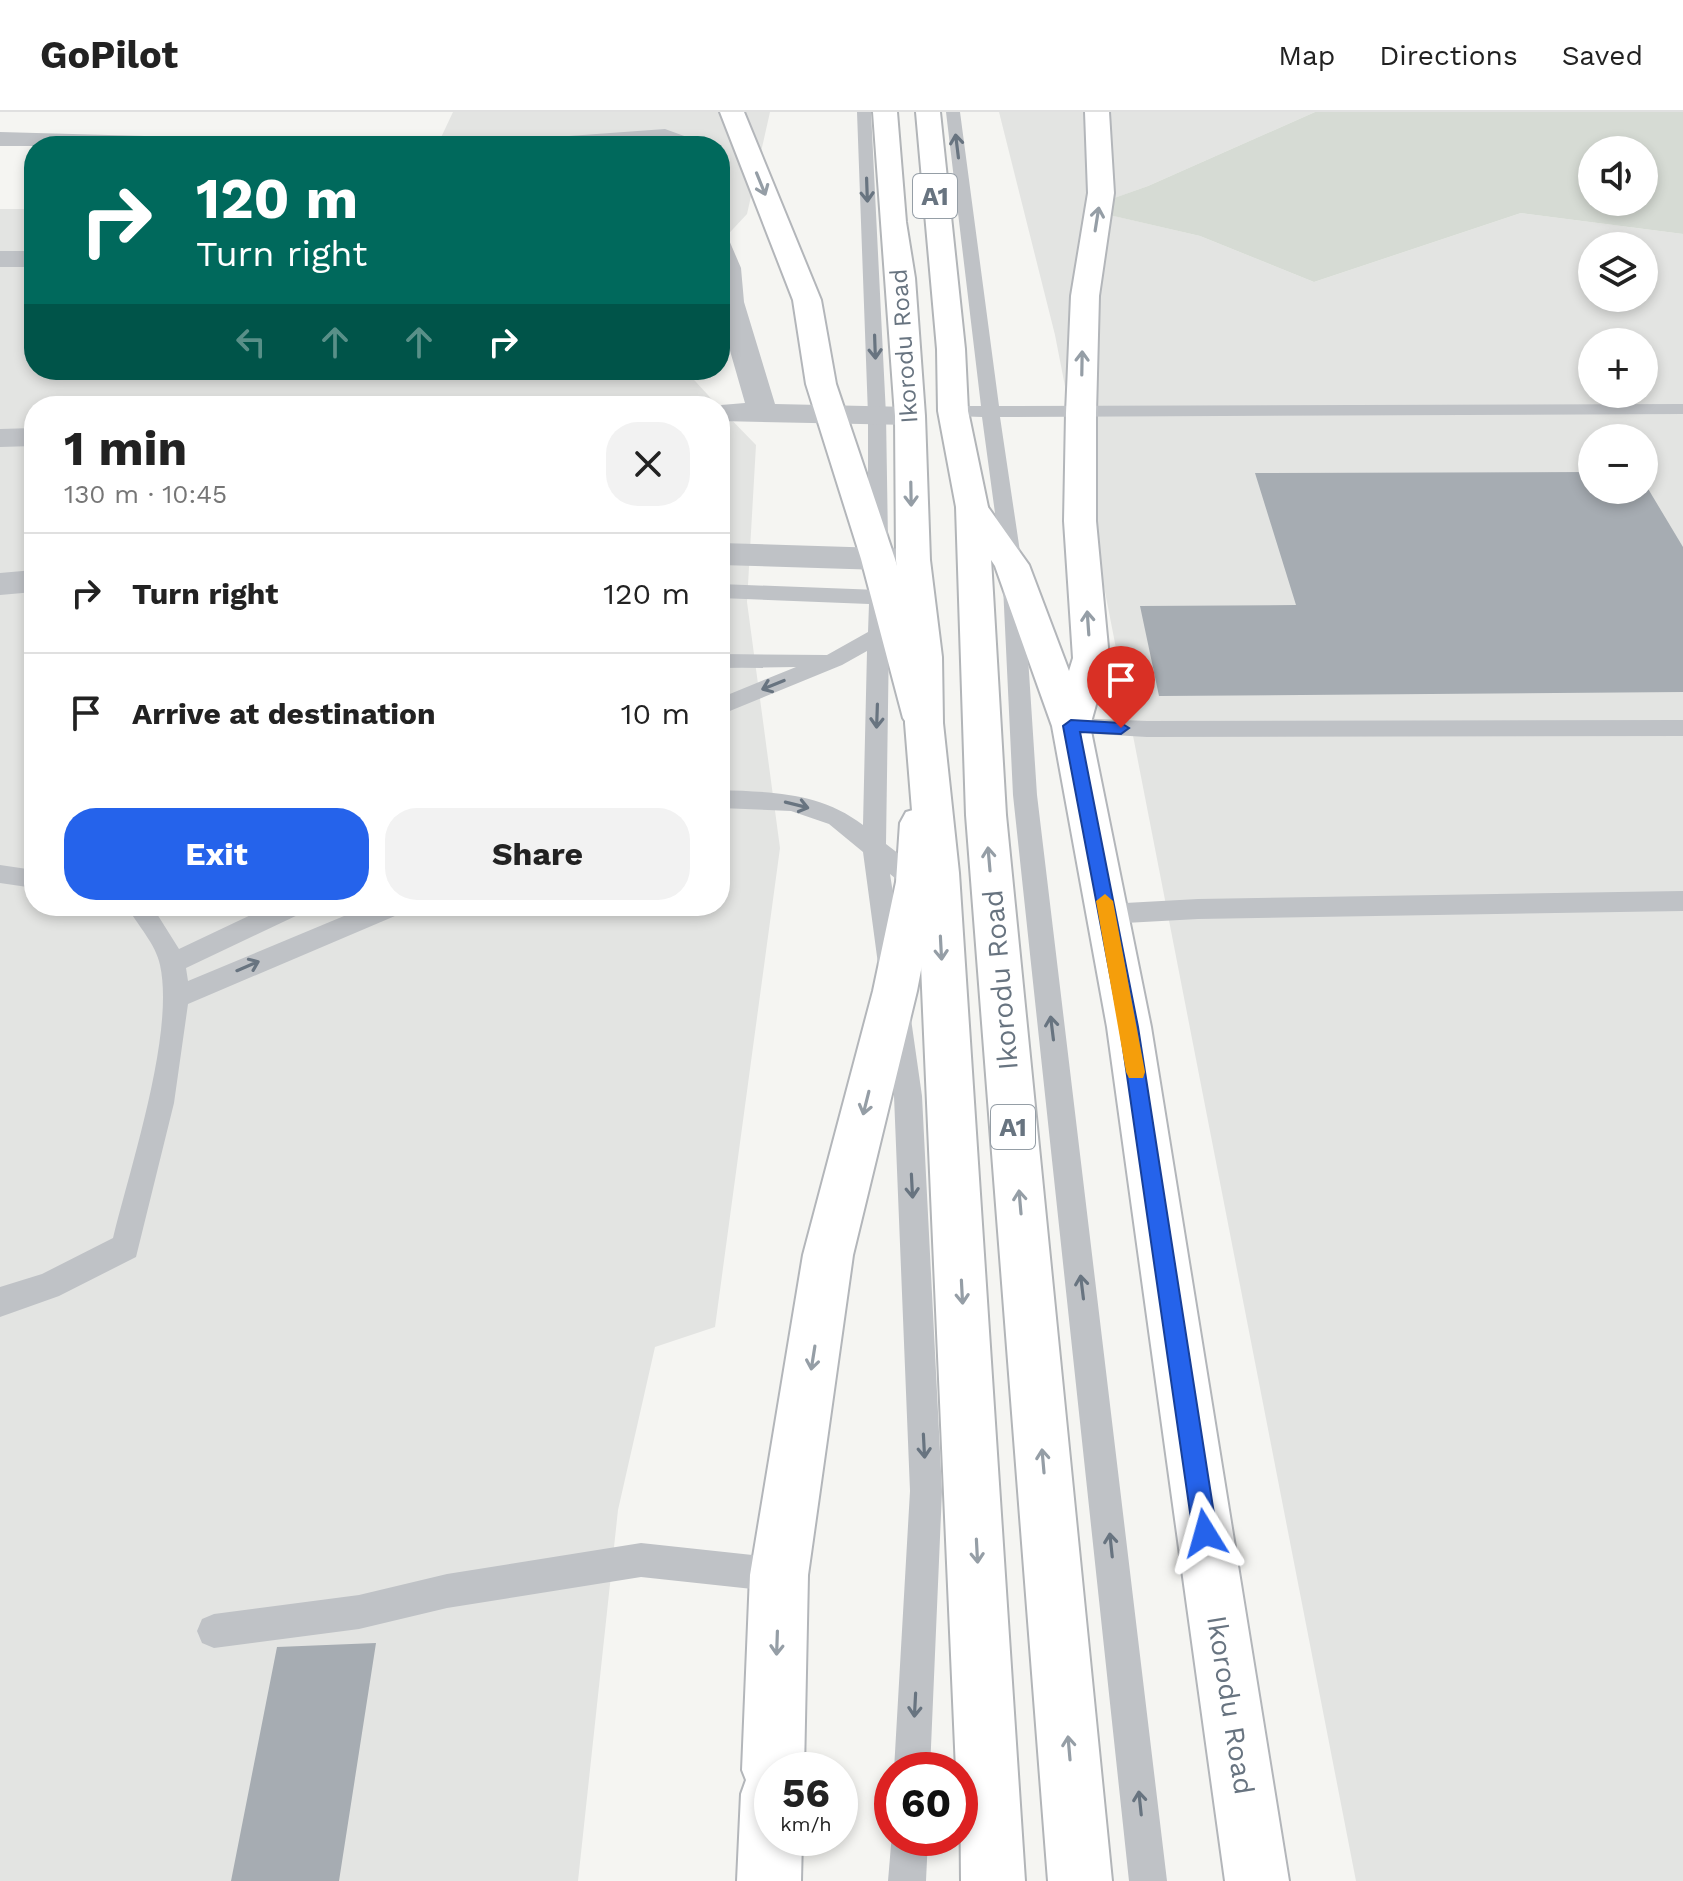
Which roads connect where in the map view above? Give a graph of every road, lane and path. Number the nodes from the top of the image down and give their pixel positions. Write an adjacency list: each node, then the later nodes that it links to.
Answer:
1 (732, 112): 18 (main road, one-way to 18)
2 (864, 112): 13 (lane, one-way to 13)
3 (885, 112): 13 (main road, Ikorodu Road / A1)
4 (928, 112): 19 (main road, Ikorodu Road / A1)
5 (953, 112): 19 (lane, one-way to 5)
6 (1097, 112): 20 (main road, one-way to 6)
7 (141, 122): 8 (street)
8 (130, 136)
9 (0, 139): 10 (street)
10 (24, 140)
11 (0, 259): 12 (street)
12 (24, 259)
13 (887, 278): 19 (main road, Ikorodu Road / A1, one-way to 19)
14 (730, 302): 17 (street)
15 (1683, 409): 20 (lane)
16 (730, 412): 17 (street)
17 (762, 412): 18 (street)
18 (831, 413): 19 (street); 29 (main road)
19 (932, 413): 20 (lane); 23 (main road, Ikorodu Road / A1); 25 (lane); 29 (main road, Ikorodu Road / A1, one-way to 29)
20 (1081, 413): 33 (main road, one-way to 20)
21 (24, 437): 22 (street)
22 (0, 438)
23 (972, 507): 25 (main road, Ikorodu Road); 58 (main road, Ikorodu Road / A1, one-way to 23)
24 (730, 557): 29 (street)
25 (1012, 565): 33 (main road, Ikorodu Road); 59 (lane, one-way to 25)
26 (24, 582): 27 (street)
27 (0, 584)
28 (730, 592): 29 (lane)
29 (898, 615): 30 (lane); 36 (lane, one-way to 36); 39 (main road, Ikorodu Road / A1)
30 (834, 660): 31 (lane); 32 (lane, one-way to 32)
31 (730, 661)
32 (730, 703)
33 (1071, 726): 34 (lane); 41 (main road, Ikorodu Road)
34 (1683, 728)
35 (730, 799): 36 (lane, one-way to 36)
36 (874, 845): 39 (lane); 46 (lane)
37 (0, 874): 38 (lane)
38 (24, 878)
39 (928, 891): 46 (main road, Ikorodu Road); 57 (main road, Ikorodu Road / A1, one-way to 57)
40 (1683, 901): 41 (lane)
41 (1107, 914): 60 (main road, Ikorodu Road)
42 (145, 916): 45 (lane)
43 (272, 916): 45 (lane)
44 (369, 916): 47 (lane, one-way to 44)
45 (173, 963): 47 (lane)
46 (895, 991): 49 (main road, Ikorodu Road, one-way to 49); 52 (lane, one-way to 52)
47 (177, 997): 48 (lane)
48 (0, 1302)
49 (779, 1575): 50 (lane); 51 (main road, Ikorodu Road, one-way to 51)
50 (214, 1631)
51 (774, 1752)
52 (913, 1752)
53 (770, 1856): 55 (main road)
54 (908, 1856): 56 (lane)
55 (769, 1881)
56 (907, 1881)
57 (993, 1881)
58 (1080, 1881)
59 (1148, 1881)
60 (1257, 1881)

